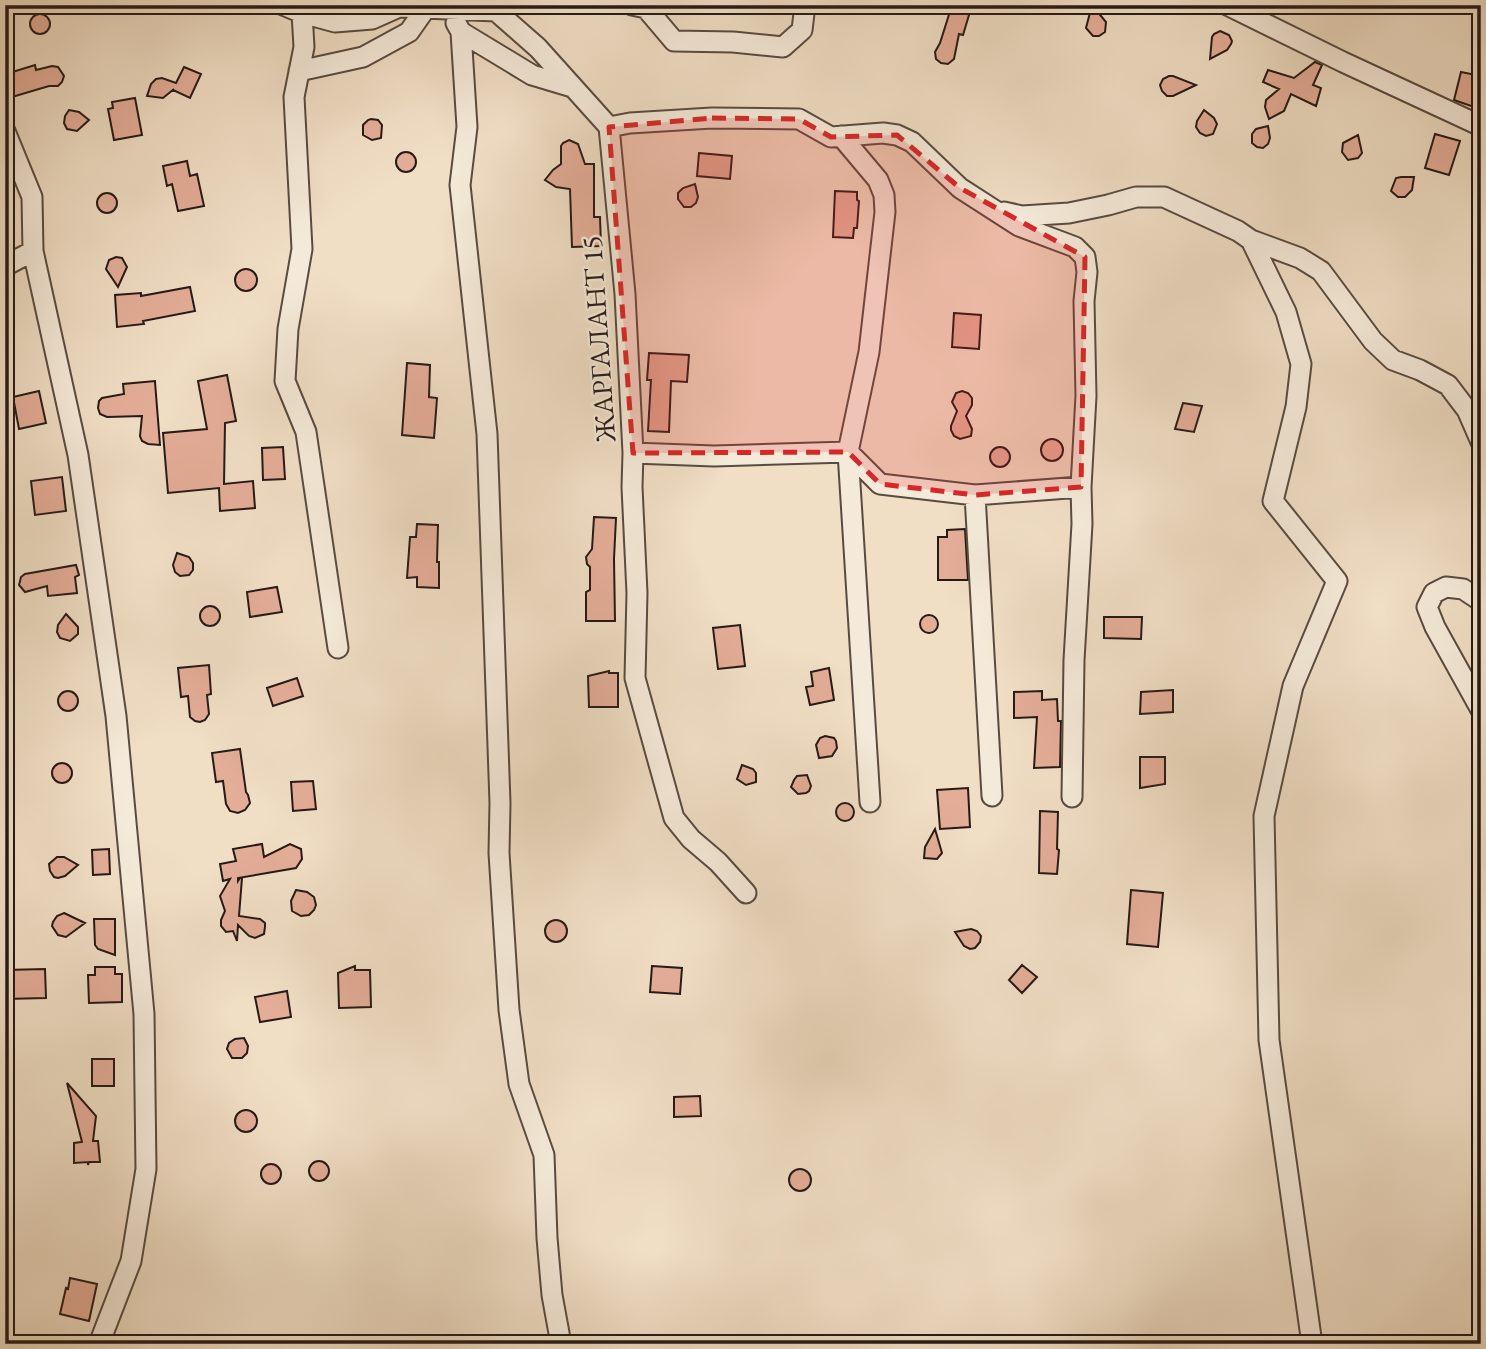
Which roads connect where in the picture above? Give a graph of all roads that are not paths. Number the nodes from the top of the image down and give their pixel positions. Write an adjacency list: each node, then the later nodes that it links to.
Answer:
1 (632, 5): 2 (street)
2 (805, 5)
3 (1227, 5): 11 (street)
4 (399, 6): 5 (street); 6 (street)
5 (427, 7): 7 (street); 9 (street)
6 (293, 9): 9 (street)
7 (447, 9): 8 (street); 10 (street)
8 (461, 32): 10 (street); 32 (street)
9 (299, 71): 25 (street)
10 (573, 87): 12 (street)
11 (1481, 125)
12 (609, 127): 14 (street); 21 (street, ЖАРГАЛАНТ 15)
13 (5, 131): 17 (street)
14 (841, 136): 15 (street); 20 (street)
15 (996, 210): 16 (street); 22 (street)
16 (1251, 240): 19 (street); 33 (street)
17 (33, 251): 18 (street); 31 (street)
18 (5, 266)
19 (1481, 442)
20 (848, 452): 21 (street); 23 (street); 29 (street)
21 (633, 453): 30 (street, ЖАРГАЛАНТ 15)
22 (1081, 487): 23 (street); 28 (street)
23 (975, 495): 27 (street)
24 (1481, 601): 26 (street)
25 (338, 648)
26 (1481, 710)
27 (992, 796)
28 (1072, 797)
29 (870, 802)
30 (746, 892)
31 (99, 1344)
32 (561, 1344)
33 (1312, 1344)

